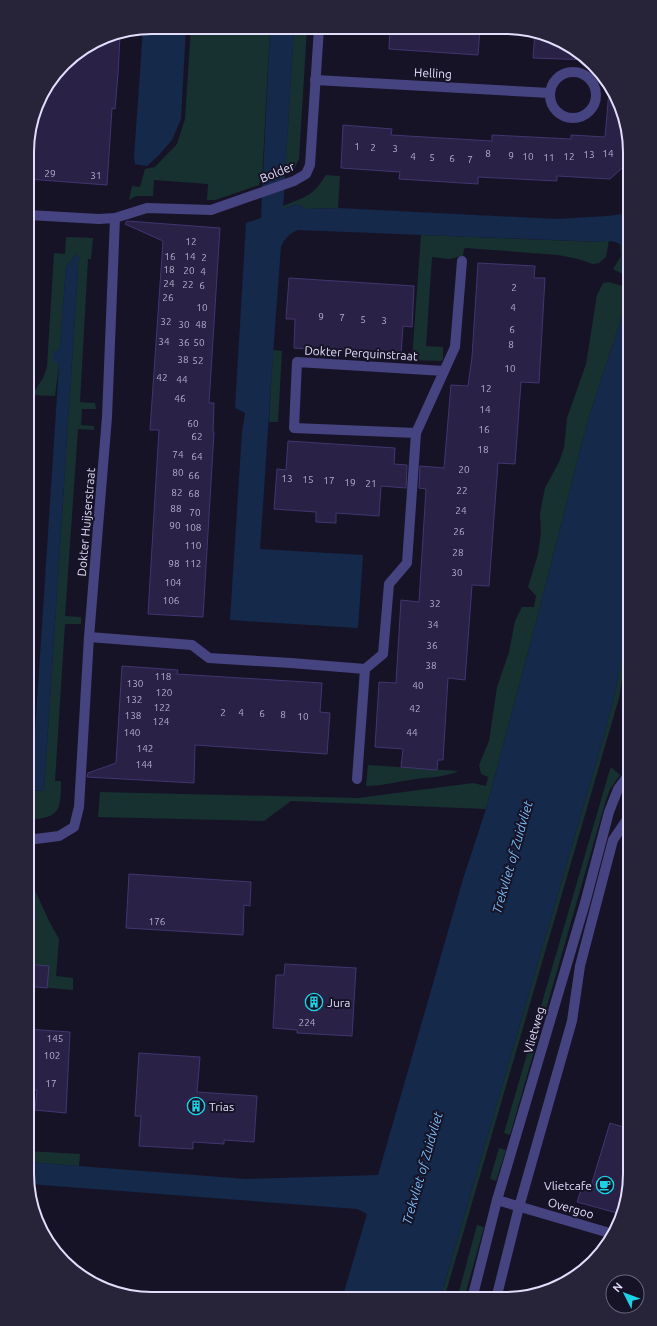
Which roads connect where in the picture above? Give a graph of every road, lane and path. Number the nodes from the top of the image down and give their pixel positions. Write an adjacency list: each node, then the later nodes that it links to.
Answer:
1 (319, 34): 2 (street, Bolder)
2 (315, 80): 3 (street, Helling); 5 (street, Bolder)
3 (550, 93): 3 (street)
4 (34, 215): 5 (street, Bolder)
5 (115, 218): 9 (street, Dokter Huijserstraat)
6 (462, 261): 7 (street)
7 (444, 371): 8 (street); 8 (street, Dokter Perquinstraat)
8 (416, 433): 10 (street)
9 (89, 637): 10 (street); 14 (street, Dokter Huijserstraat)
10 (366, 669): 11 (street)
11 (358, 779)
12 (623, 782): 15 (street, Vlietweg)
13 (623, 825): 16 (street)
14 (34, 839)
15 (497, 1200): 16 (street, Overgoo); 18 (street, Vlietweg)
16 (519, 1207): 17 (street, Overgoo); 19 (street)
17 (607, 1232)
18 (474, 1292)
19 (498, 1292)

